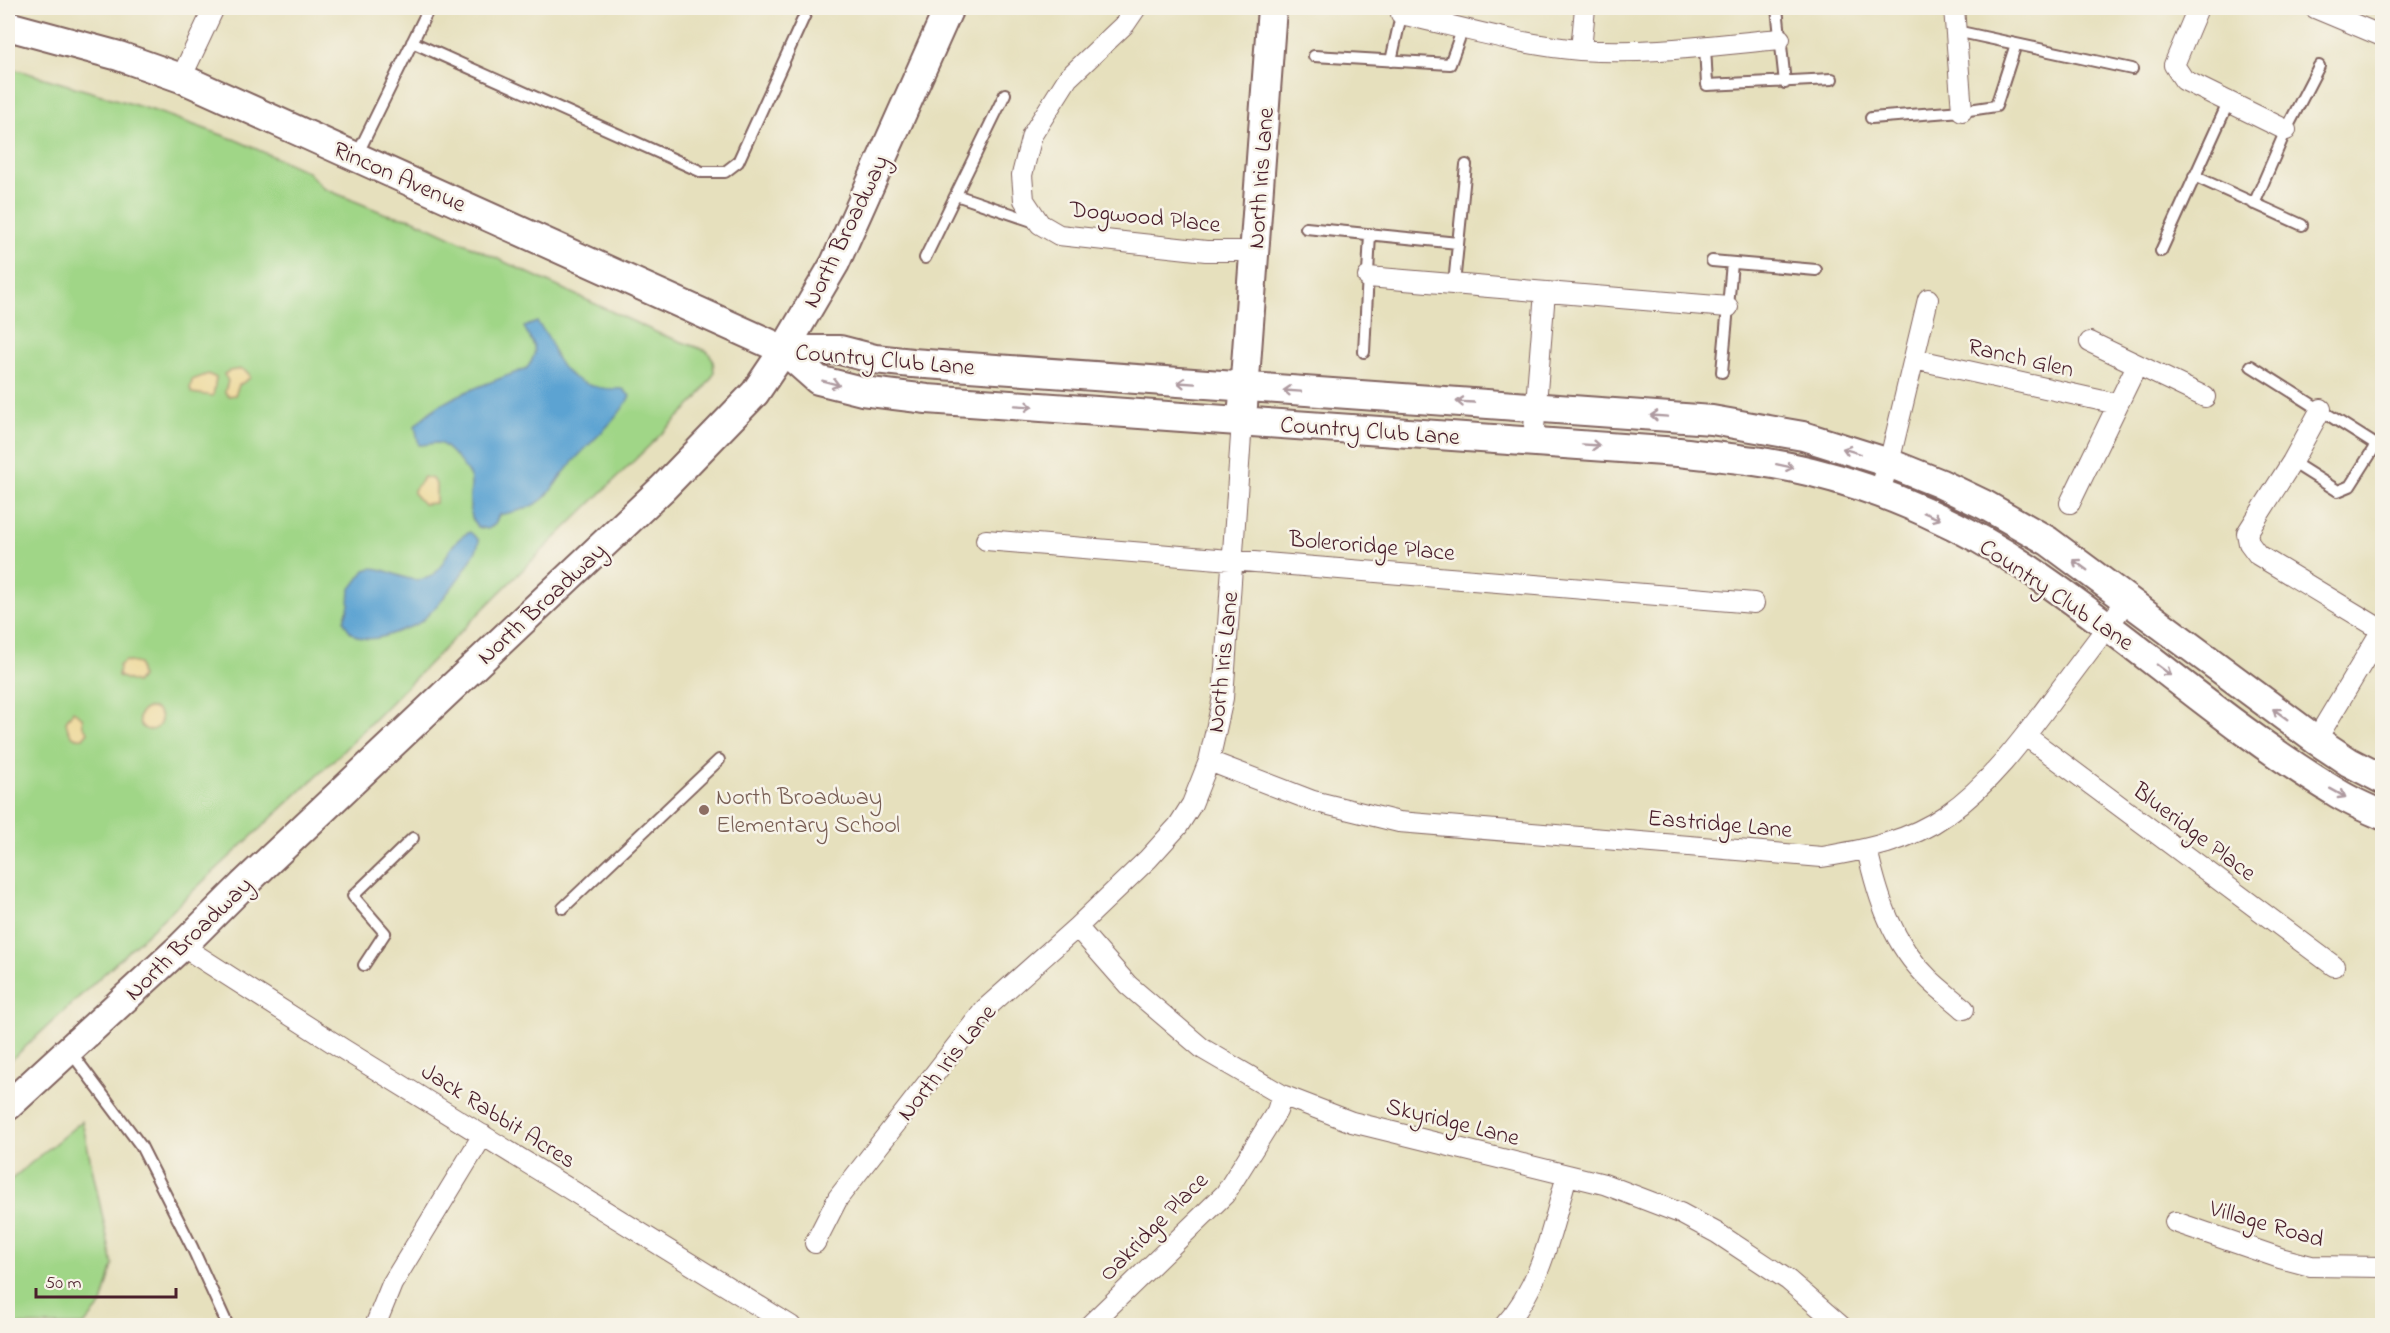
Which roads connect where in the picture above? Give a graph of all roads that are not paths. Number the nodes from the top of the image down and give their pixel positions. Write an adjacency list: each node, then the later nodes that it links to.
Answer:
1 (214, 8): 26 (street)
2 (429, 8): 18 (lane)
3 (808, 8): 18 (lane)
4 (949, 8): 56 (main road, North Broadway)
5 (1136, 8): 39 (street, Dogwood Place)
6 (1272, 8): 44 (main road, North Iris Lane)
7 (1585, 8): 21 (street)
8 (1778, 8): 17 (lane)
9 (1954, 8): 15 (street)
10 (2198, 8): 30 (street)
11 (2315, 8): 16 (street)
12 (1402, 11): 14 (street); 23 (lane)
13 (8, 26): 26 (main road, Rincon Avenue)
14 (1463, 28): 21 (street); 23 (lane)
15 (1956, 31): 19 (lane); 31 (street)
16 (2382, 36)
17 (1780, 39): 20 (street); 28 (lane)
18 (412, 42): 34 (lane)
19 (2016, 44): 25 (lane); 31 (lane)
20 (1705, 46): 21 (street); 28 (lane)
21 (1581, 50)
22 (1314, 56): 23 (lane)
23 (1391, 61)
24 (2319, 66): 33 (lane)
25 (2132, 69)
26 (182, 78): 34 (main road, Rincon Avenue)
27 (1833, 79): 28 (lane)
28 (1785, 83)
29 (1005, 94): 37 (lane)
30 (2229, 101): 33 (street); 36 (lane)
31 (1962, 111): 32 (lane)
32 (1871, 118)
33 (2286, 130): 38 (lane)
34 (356, 157): 56 (main road, Rincon Avenue)
35 (1466, 165): 43 (lane)
36 (2194, 176): 38 (lane); 45 (lane)
37 (956, 195): 39 (lane); 46 (lane)
38 (2254, 204): 40 (lane)
39 (1040, 224): 44 (street, Dogwood Place)
40 (2302, 225)
41 (1306, 228): 42 (lane)
42 (1370, 234): 43 (lane); 50 (lane)
43 (1458, 243): 51 (lane)
44 (1256, 251): 62 (main road, North Iris Lane)
45 (2162, 251)
46 (925, 258)
47 (1712, 261): 48 (lane)
48 (1732, 263): 49 (lane); 54 (lane)
49 (1816, 270)
50 (1368, 277): 51 (street); 57 (lane)
51 (1454, 284): 52 (street)
52 (1545, 292): 54 (street); 65 (street)
53 (1928, 299): 58 (street)
54 (1728, 307): 61 (lane)
55 (2090, 342): 59 (street)
56 (784, 350): 62 (main road, Country Club Lane, one-way to 56); 67 (main road, Country Club Lane, one-way to 67); 90 (main road, North Broadway)
57 (1364, 352)
58 (1914, 358): 64 (street, Ranch Glen); 70 (street)
59 (2137, 365): 63 (street); 64 (street)
60 (2252, 366): 66 (lane)
61 (1722, 372)
62 (1245, 388): 65 (main road, Country Club Lane, one-way to 62); 67 (main road, North Iris Lane)
63 (2205, 397)
64 (2118, 404): 72 (street)
65 (1535, 406): 68 (street); 70 (main road, Country Club Lane, one-way to 65)
66 (2321, 409): 69 (street); 69 (lane)
67 (1242, 421): 68 (main road, Country Club Lane); 74 (street, North Iris Lane)
68 (1533, 441): 71 (main road, Country Club Lane, one-way to 71)
69 (2292, 462): 78 (street)
70 (1889, 463): 71 (street); 75 (main road, Country Club Lane, one-way to 70)
71 (1879, 493): 77 (main road, Country Club Lane, one-way to 77)
72 (2070, 503)
73 (986, 540): 74 (street, Boleroridge Place)
74 (1232, 559): 76 (street, Boleroridge Place); 82 (street, North Iris Lane)
75 (2128, 599): 77 (street, Eastridge Lane); 80 (main road, Country Club Lane, one-way to 75)
76 (1754, 603)
77 (2107, 626): 79 (street, Eastridge Lane); 83 (main road, Country Club Lane, one-way to 83)
78 (2382, 630): 80 (street)
79 (2026, 736): 87 (street, Eastridge Lane); 92 (street, Blueridge Place)
80 (2316, 740): 83 (main road); 84 (main road, Country Club Lane)
81 (719, 760): 88 (lane)
82 (1209, 760): 87 (street, Eastridge Lane); 89 (street, North Iris Lane)
83 (2295, 766): 85 (main road, Country Club Lane, one-way to 85)
84 (2382, 779)
85 (2382, 815)
86 (413, 838): 91 (lane)
87 (1867, 849): 93 (street)
88 (563, 908)
89 (1077, 927): 95 (street, Skyridge Lane); 100 (street, North Iris Lane)
90 (182, 946): 94 (main road, North Broadway); 97 (street, Jack Rabbit Acres)
91 (364, 965)
92 (2334, 966)
93 (1964, 1009)
94 (69, 1050): 96 (main road, North Broadway); 102 (lane)
95 (1282, 1095): 98 (street, Skyridge Lane); 105 (street, Oakridge Place)
96 (8, 1106)
97 (483, 1135): 103 (street); 104 (street, Jack Rabbit Acres)
98 (1567, 1175): 106 (street); 107 (street, Skyridge Lane)
99 (2175, 1222): 101 (street, Village Road)
100 (815, 1243)
101 (2382, 1267)
102 (228, 1326)
103 (375, 1326)
104 (792, 1326)
105 (1089, 1326)
106 (1504, 1326)
107 (1841, 1326)

